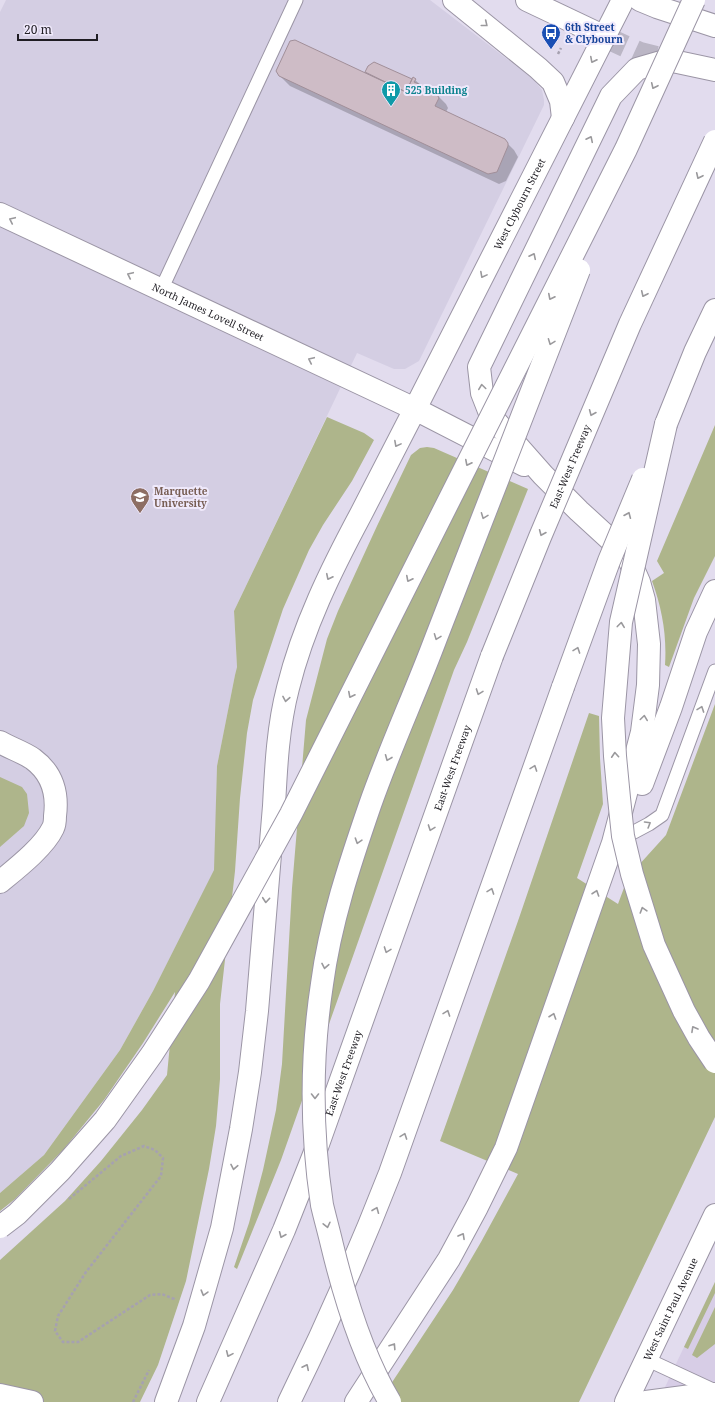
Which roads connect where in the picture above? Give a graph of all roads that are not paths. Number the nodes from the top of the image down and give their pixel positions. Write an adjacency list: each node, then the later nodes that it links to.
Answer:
1 (296, 0): 14 (lane)
2 (454, 0): 10 (main road, one-way to 10)
3 (527, 0): 8 (main road)
4 (623, 0): 8 (main road, West Clybourn Street)
5 (640, 0): 7 (main road)
6 (694, 0): 12 (main road, one-way to 12, bridge)
7 (715, 26)
8 (605, 36): 10 (main road, West Clybourn Street, one-way to 10)
9 (715, 70): 18 (main road, one-way to 9)
10 (563, 118): 16 (main road, West Clybourn Street, one-way to 16)
11 (715, 141): 33 (main road, East-West Freeway, one-way to 33, bridge)
12 (626, 149): 26 (main road, one-way to 26, bridge); 36 (main road, one-way to 36, bridge)
13 (0, 214): 14 (main road, North James Lovell Street, one-way to 13)
14 (161, 290): 16 (main road, North James Lovell Street, one-way to 14)
15 (715, 310): 17 (main road)
16 (415, 409): 18 (main road, North James Lovell Street); 32 (main road, West Clybourn Street, one-way to 32)
17 (666, 424): 24 (main road, one-way to 17, bridge); 34 (main road, one-way to 17, bridge)
18 (543, 475): 22 (main road, one-way to 18)
19 (713, 604): 22 (main road)
20 (715, 671): 22 (lane, one-way to 20)
21 (0, 742): 23 (main road)
22 (613, 843): 35 (main road, one-way to 22)
23 (0, 882)
24 (715, 1062)
25 (715, 1215): 27 (main road, West Saint Paul Avenue)
26 (0, 1227)
27 (646, 1359): 28 (lane); 37 (main road, West Saint Paul Avenue)
28 (715, 1391)
29 (715, 1394): 38 (main road)
30 (0, 1395): 31 (main road)
31 (32, 1402)
32 (166, 1402)
33 (208, 1402)
34 (289, 1402)
35 (356, 1402)
36 (390, 1402)
37 (626, 1402)
38 (646, 1402)

